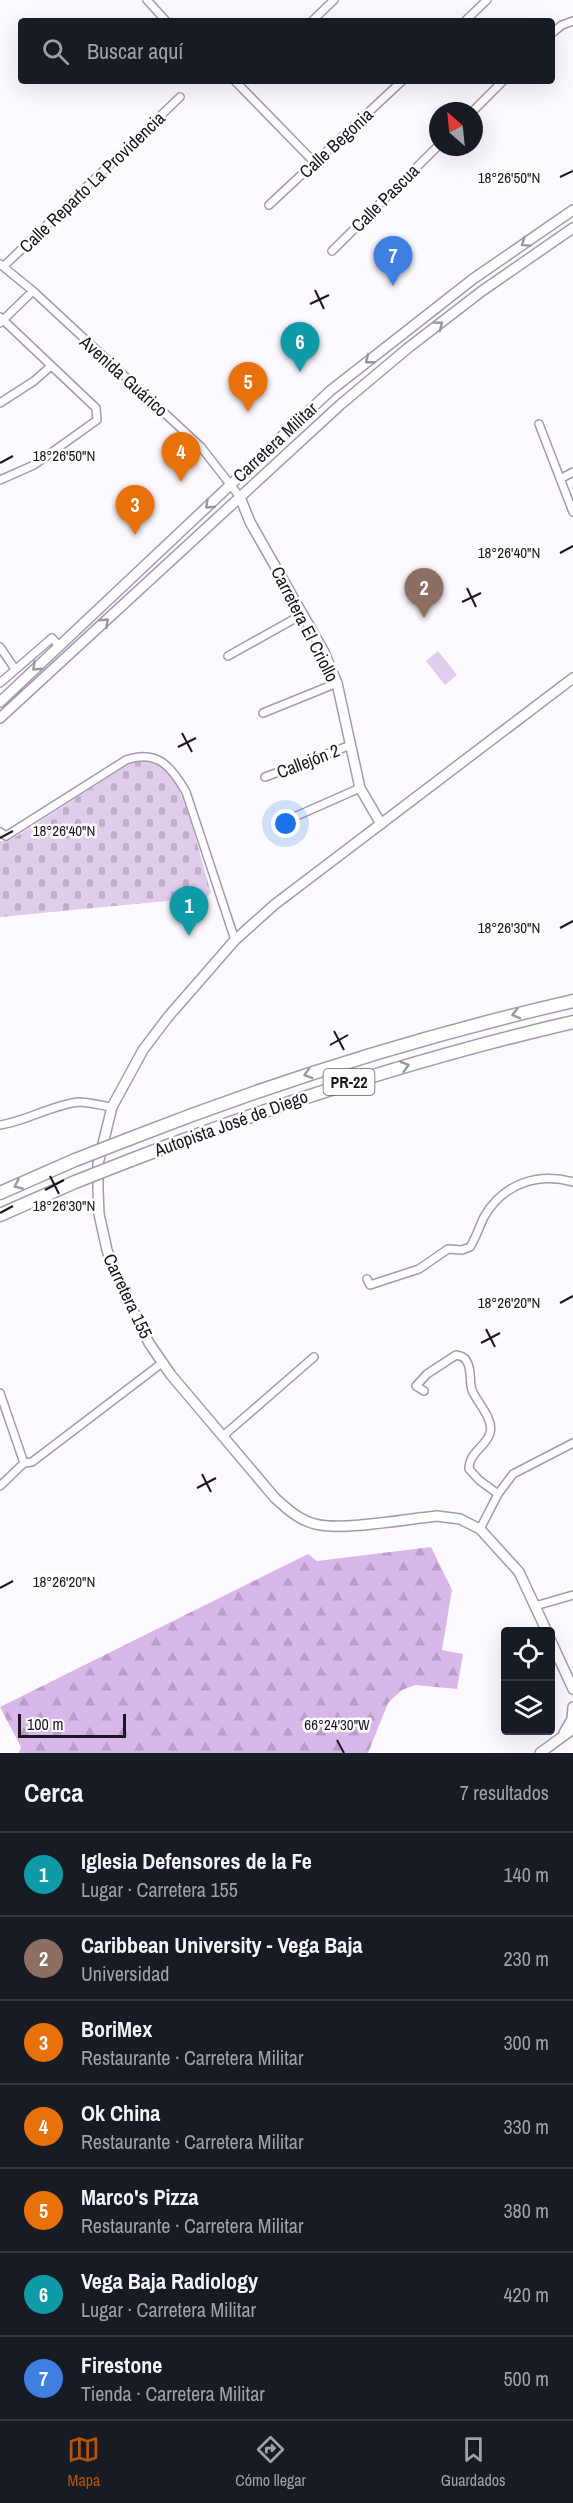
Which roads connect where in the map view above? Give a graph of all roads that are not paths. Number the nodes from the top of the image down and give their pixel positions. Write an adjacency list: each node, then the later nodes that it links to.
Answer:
1 (147, 0): 4 (street)
2 (334, 0): 5 (street)
3 (487, 0): 6 (street)
4 (163, 18)
5 (315, 18)
6 (468, 18)
7 (573, 21): 8 (street)
8 (555, 31)
9 (238, 84): 13 (street)
10 (244, 84): 13 (street)
11 (399, 84): 17 (street, Calle Begonia)
12 (500, 84): 15 (street)
13 (241, 87): 17 (street)
14 (180, 97): 22 (street, Calle Reparto La Providencia)
15 (482, 102)
16 (429, 155): 21 (street, Calle Pascua)
17 (315, 163): 18 (street, Calle Begonia)
18 (269, 205)
19 (573, 210): 31 (street, Carretera Militar, one-way to 31)
20 (573, 228): 32 (street, Carretera Militar, one-way to 20)
21 (332, 251)
22 (2, 265): 23 (street, Avenida Guárico)
23 (33, 291): 24 (street); 31 (street, Avenida Guárico)
24 (1, 320): 25 (street)
25 (51, 366): 26 (street); 30 (street)
26 (0, 403)
27 (539, 424): 29 (street)
28 (573, 472): 29 (street)
29 (560, 479): 33 (street)
30 (0, 480)
31 (231, 484): 32 (street, Avenida Guárico); 35 (street, Carretera Militar, one-way to 35)
32 (240, 497): 34 (street, Carretera El Criollo); 44 (street, Carretera Militar, one-way to 32)
33 (573, 512)
34 (303, 614): 37 (street); 41 (street, Carretera El Criollo)
35 (59, 646): 38 (street); 42 (street, Carretera Militar, one-way to 42)
36 (0, 647): 38 (street)
37 (228, 656)
38 (15, 669): 40 (street)
39 (573, 678): 49 (street, Carretera 155)
40 (0, 683)
41 (337, 683): 43 (street); 45 (street, Carretera El Criollo)
42 (0, 702)
43 (263, 713)
44 (0, 718)
45 (351, 745): 46 (street, Callejón 2); 47 (street, Carretera El Criollo)
46 (265, 777)
47 (360, 788): 48 (street); 49 (street, Carretera El Criollo)
48 (283, 822)
49 (381, 824): 51 (street, Carretera 155)
50 (0, 832): 51 (street)
51 (236, 940): 54 (street, Carretera 155)
52 (573, 1001): 57 (highway, Autopista José de Diego / PR-22, one-way to 57, bridge)
53 (573, 1022): 58 (highway, Autopista José de Diego / PR-22, one-way to 53, bridge)
54 (112, 1107): 55 (street); 61 (street, Carretera 155)
55 (0, 1125)
56 (573, 1182): 59 (street)
57 (0, 1193)
58 (0, 1215)
59 (367, 1279)
60 (314, 1358): 64 (street)
61 (162, 1364): 64 (street, Carretera 155); 66 (street)
62 (424, 1391): 68 (street)
63 (0, 1393): 66 (street)
64 (223, 1436): 69 (street, Carretera 155)
65 (573, 1443): 68 (street)
66 (24, 1462): 67 (street)
67 (0, 1486)
68 (498, 1494): 69 (street)
69 (480, 1529): 71 (street, Carretera 155)
70 (573, 1595): 71 (street)
71 (534, 1606): 72 (street, Carretera 155)
72 (544, 1627)
73 (555, 1650): 74 (street)
74 (573, 1689)
75 (573, 1707): 76 (street)
76 (569, 1733): 77 (street)
77 (540, 1753)

